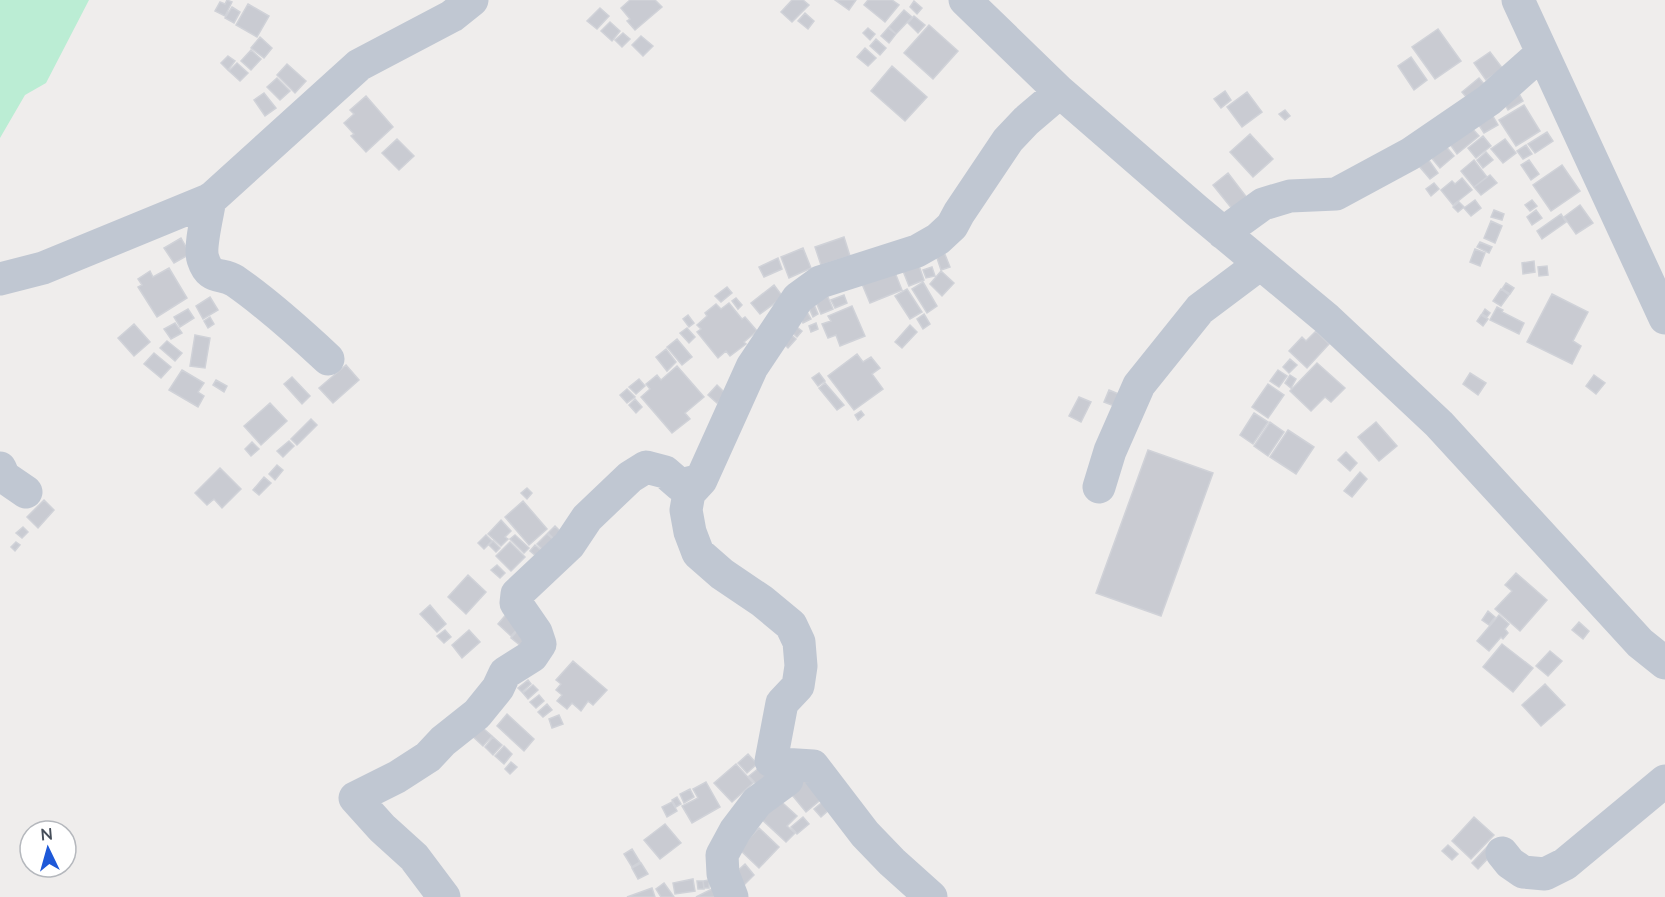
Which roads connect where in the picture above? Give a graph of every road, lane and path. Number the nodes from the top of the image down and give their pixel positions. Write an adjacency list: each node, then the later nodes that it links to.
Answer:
1 (472, 0): 6 (street)
2 (965, 0): 5 (street)
3 (1518, 0): 4 (street)
4 (1542, 53): 7 (street); 10 (street)
5 (1060, 92): 7 (street); 13 (street)
6 (210, 199): 9 (street); 11 (street)
7 (1223, 233): 8 (street)
8 (1260, 264): 14 (street); 16 (street)
9 (0, 279)
10 (1665, 318)
11 (328, 359)
12 (0, 468): 15 (street)
13 (700, 480): 17 (street); 20 (street)
14 (1099, 487)
15 (26, 492)
16 (1665, 663)
17 (781, 764): 21 (street); 22 (street)
18 (1665, 781): 19 (street)
19 (1502, 853)
20 (444, 897)
21 (732, 897)
22 (931, 897)

